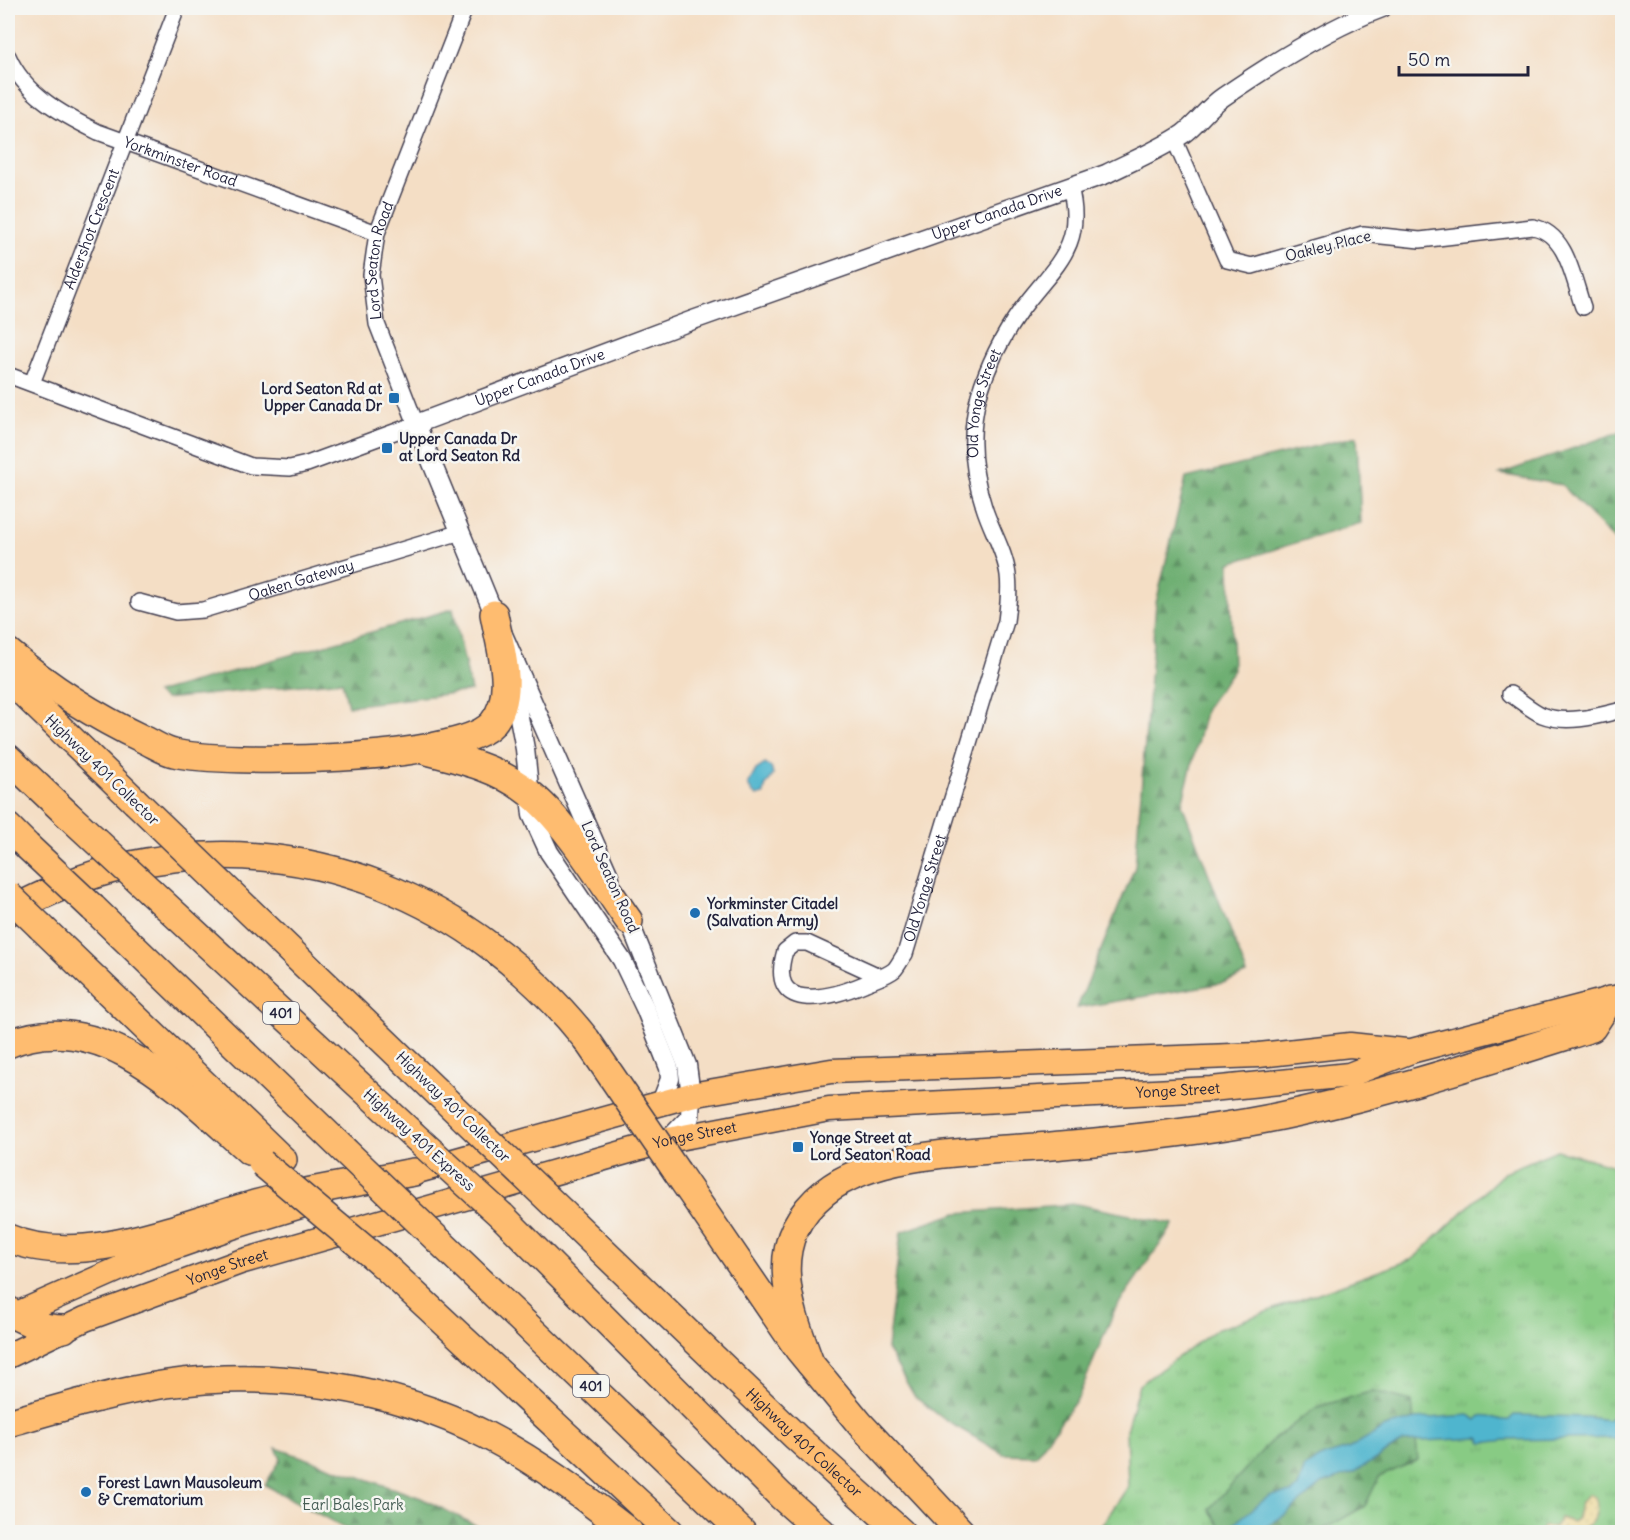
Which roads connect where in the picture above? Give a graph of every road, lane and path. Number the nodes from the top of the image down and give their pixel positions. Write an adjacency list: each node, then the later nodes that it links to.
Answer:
1 (177, 8): 6 (street, Aldershot Crescent)
2 (465, 8): 8 (street, Lord Seaton Road)
3 (1374, 9): 5 (street)
4 (8, 56): 6 (street, Yorkminster Road)
5 (1174, 139): 7 (street); 9 (street, Oakley Place)
6 (125, 141): 8 (street, Yorkminster Road); 11 (street, Aldershot Crescent)
7 (1070, 187): 12 (street, Upper Canada Drive); 27 (street, Old Yonge Street)
8 (377, 233): 12 (street, Lord Seaton Road)
9 (1583, 307)
10 (8, 375): 11 (street, Upper Canada Drive)
11 (32, 383): 12 (street, Upper Canada Drive)
12 (416, 424): 13 (street, Lord Seaton Road)
13 (461, 532): 14 (street, Oaken Gateway); 15 (street, Lord Seaton Road)
14 (139, 602)
15 (494, 614): 20 (highway); 22 (street, Lord Seaton Road); 26 (street, Lord Seaton Road)
16 (8, 652): 20 (highway)
17 (8, 678): 46 (highway, Highway 401 Collector, bridge)
18 (1510, 694): 19 (street)
19 (1623, 710)
20 (419, 749): 22 (highway)
21 (8, 758): 45 (highway, Highway 401 Express / 401, bridge)
22 (528, 791): 26 (highway); 32 (street, Lord Seaton Road)
23 (8, 827): 44 (highway, 401, bridge)
24 (8, 895): 34 (highway, bridge)
25 (8, 912): 40 (highway, bridge)
26 (629, 921): 31 (street, Lord Seaton Road)
27 (881, 977): 27 (street, Old Yonge Street)
28 (1616, 998): 30 (main road, Yonge Street); 40 (highway)
29 (8, 1044): 34 (highway)
30 (1411, 1052): 31 (main road, Yonge Street); 33 (main road, Yonge Street)
31 (691, 1095): 32 (main road, Yonge Street); 33 (street, Lord Seaton Road)
32 (660, 1105): 35 (main road, Yonge Street)
33 (668, 1140): 38 (main road, Yonge Street)
34 (273, 1161): 43 (highway, bridge)
35 (414, 1172): 36 (highway); 37 (main road, Yonge Street)
36 (8, 1238)
37 (10, 1315): 38 (highway)
38 (64, 1329): 39 (main road, Yonge Street)
39 (8, 1356)
40 (810, 1363): 47 (highway)
41 (8, 1423): 42 (highway)
42 (629, 1533)
43 (670, 1533)
44 (742, 1533)
45 (822, 1533)
46 (901, 1533)
47 (961, 1533)

